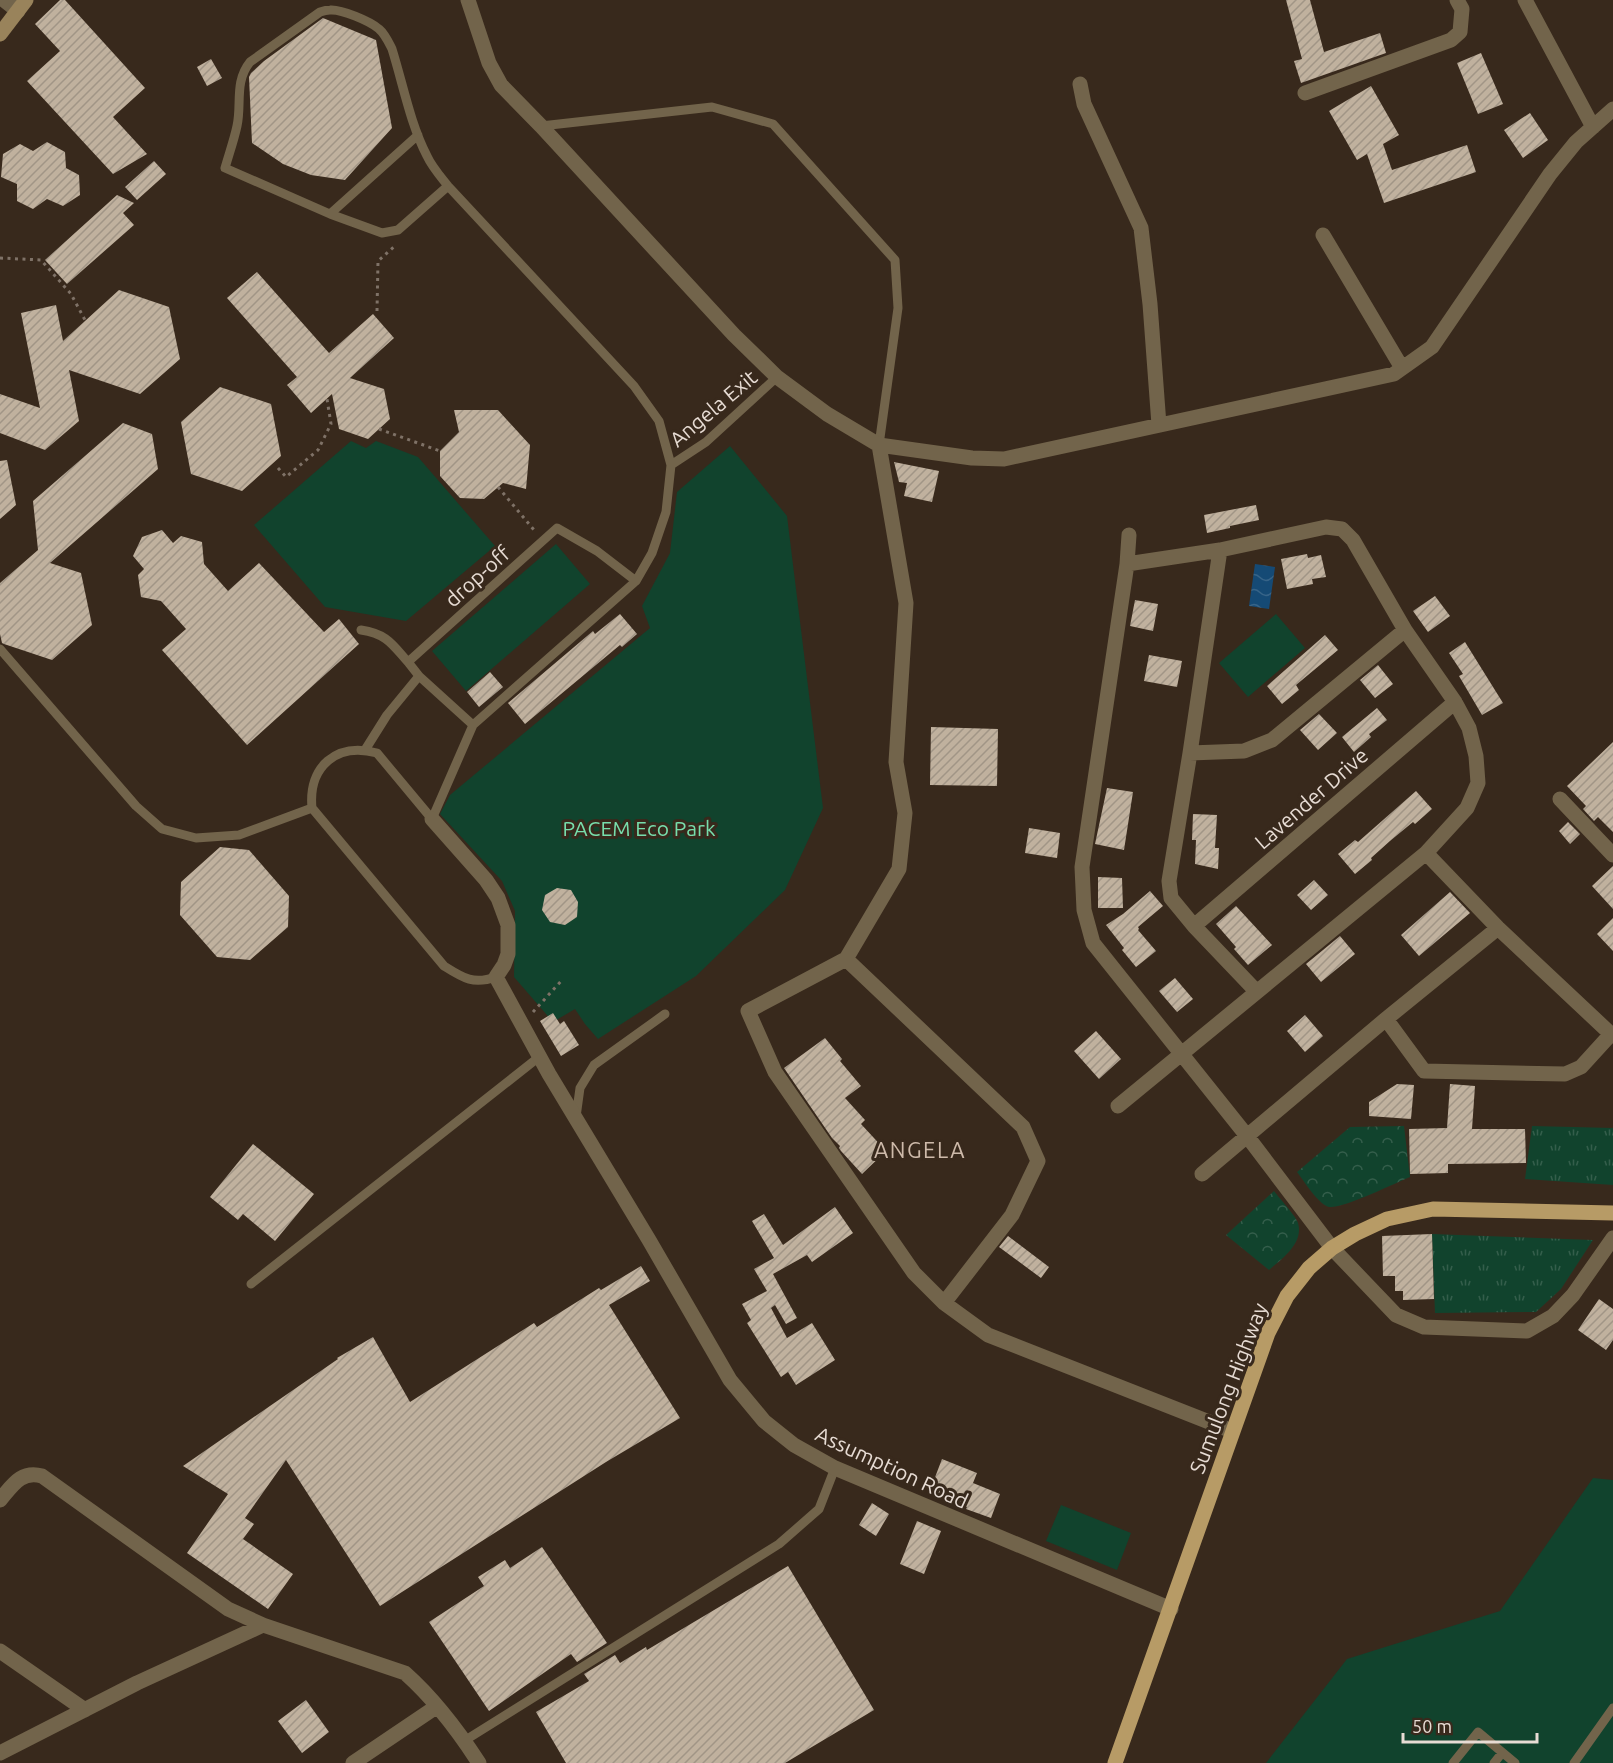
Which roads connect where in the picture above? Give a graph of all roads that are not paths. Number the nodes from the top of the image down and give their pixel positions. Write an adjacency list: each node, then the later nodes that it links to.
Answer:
1 (4, 0): 5 (street)
2 (468, 0): 10 (street)
3 (1457, 0): 8 (street)
4 (1525, 0): 11 (street)
5 (22, 5): 6 (street)
6 (0, 34)
7 (1080, 84): 18 (street)
8 (1305, 93)
9 (1613, 109): 11 (street)
10 (541, 126): 17 (street); 19 (lane)
11 (1593, 127): 16 (street)
12 (418, 135): 13 (lane); 14 (lane); 14 (lane)
13 (448, 186): 14 (lane); 20 (lane)
14 (330, 213)
15 (1323, 235): 16 (street)
16 (1402, 368): 18 (street)
17 (777, 377): 19 (street); 20 (lane, Angela Exit)
18 (1160, 425): 19 (street)
19 (879, 445): 41 (street)
20 (671, 465): 24 (lane)
21 (1129, 535): 23 (street)
22 (1220, 550): 23 (street); 26 (street); 33 (street)
23 (1127, 564): 47 (street)
24 (636, 581): 28 (lane, drop-off); 31 (lane)
25 (361, 630): 28 (lane)
26 (1405, 630): 30 (street); 33 (street)
27 (0, 649): 35 (lane)
28 (408, 663): 29 (lane)
29 (419, 675): 31 (lane); 32 (lane)
30 (1455, 702): 37 (street); 39 (street, Lavender Drive)
31 (473, 726): 36 (lane)
32 (365, 750): 35 (lane); 36 (lane)
33 (1190, 753): 39 (street)
34 (1560, 799): 38 (street)
35 (312, 808): 42 (lane)
36 (432, 819): 42 (street)
37 (1426, 853): 40 (street); 43 (street)
38 (1613, 855)
39 (1194, 926): 43 (street)
40 (1498, 928): 45 (street); 46 (street)
41 (846, 958): 57 (street); 57 (street)
42 (496, 977): 48 (street, Assumption Road)
43 (1256, 991): 47 (street)
44 (665, 1014): 50 (lane)
45 (1386, 1019): 46 (street); 51 (street)
46 (1612, 1035)
47 (1182, 1053): 49 (street); 51 (street)
48 (539, 1057): 50 (street, Assumption Road); 56 (lane)
49 (1118, 1106)
50 (576, 1120): 59 (street, Assumption Road)
51 (1247, 1136): 52 (street); 55 (street)
52 (1202, 1174)
53 (1613, 1213): 55 (main road, Sumulong Highway)
54 (1613, 1238): 55 (street)
55 (1332, 1248): 58 (main road, Sumulong Highway)
56 (251, 1284)
57 (944, 1303): 58 (street)
58 (1232, 1431): 61 (main road, Sumulong Highway)
59 (835, 1468): 61 (street, Assumption Road); 67 (lane)
60 (0, 1500): 62 (street)
61 (1171, 1609): 72 (main road, Sumulong Highway)
62 (263, 1625): 64 (street); 66 (street)
63 (0, 1652): 66 (street)
64 (436, 1707): 67 (street); 70 (street)
65 (1613, 1708): 76 (lane)
66 (85, 1710): 68 (street)
67 (464, 1741): 71 (street)
68 (0, 1753)
69 (1502, 1753): 73 (lane); 74 (lane); 75 (lane)
70 (353, 1763)
71 (478, 1763)
72 (1115, 1763)
73 (1453, 1763)
74 (1494, 1763)
75 (1515, 1763)
76 (1574, 1763)

